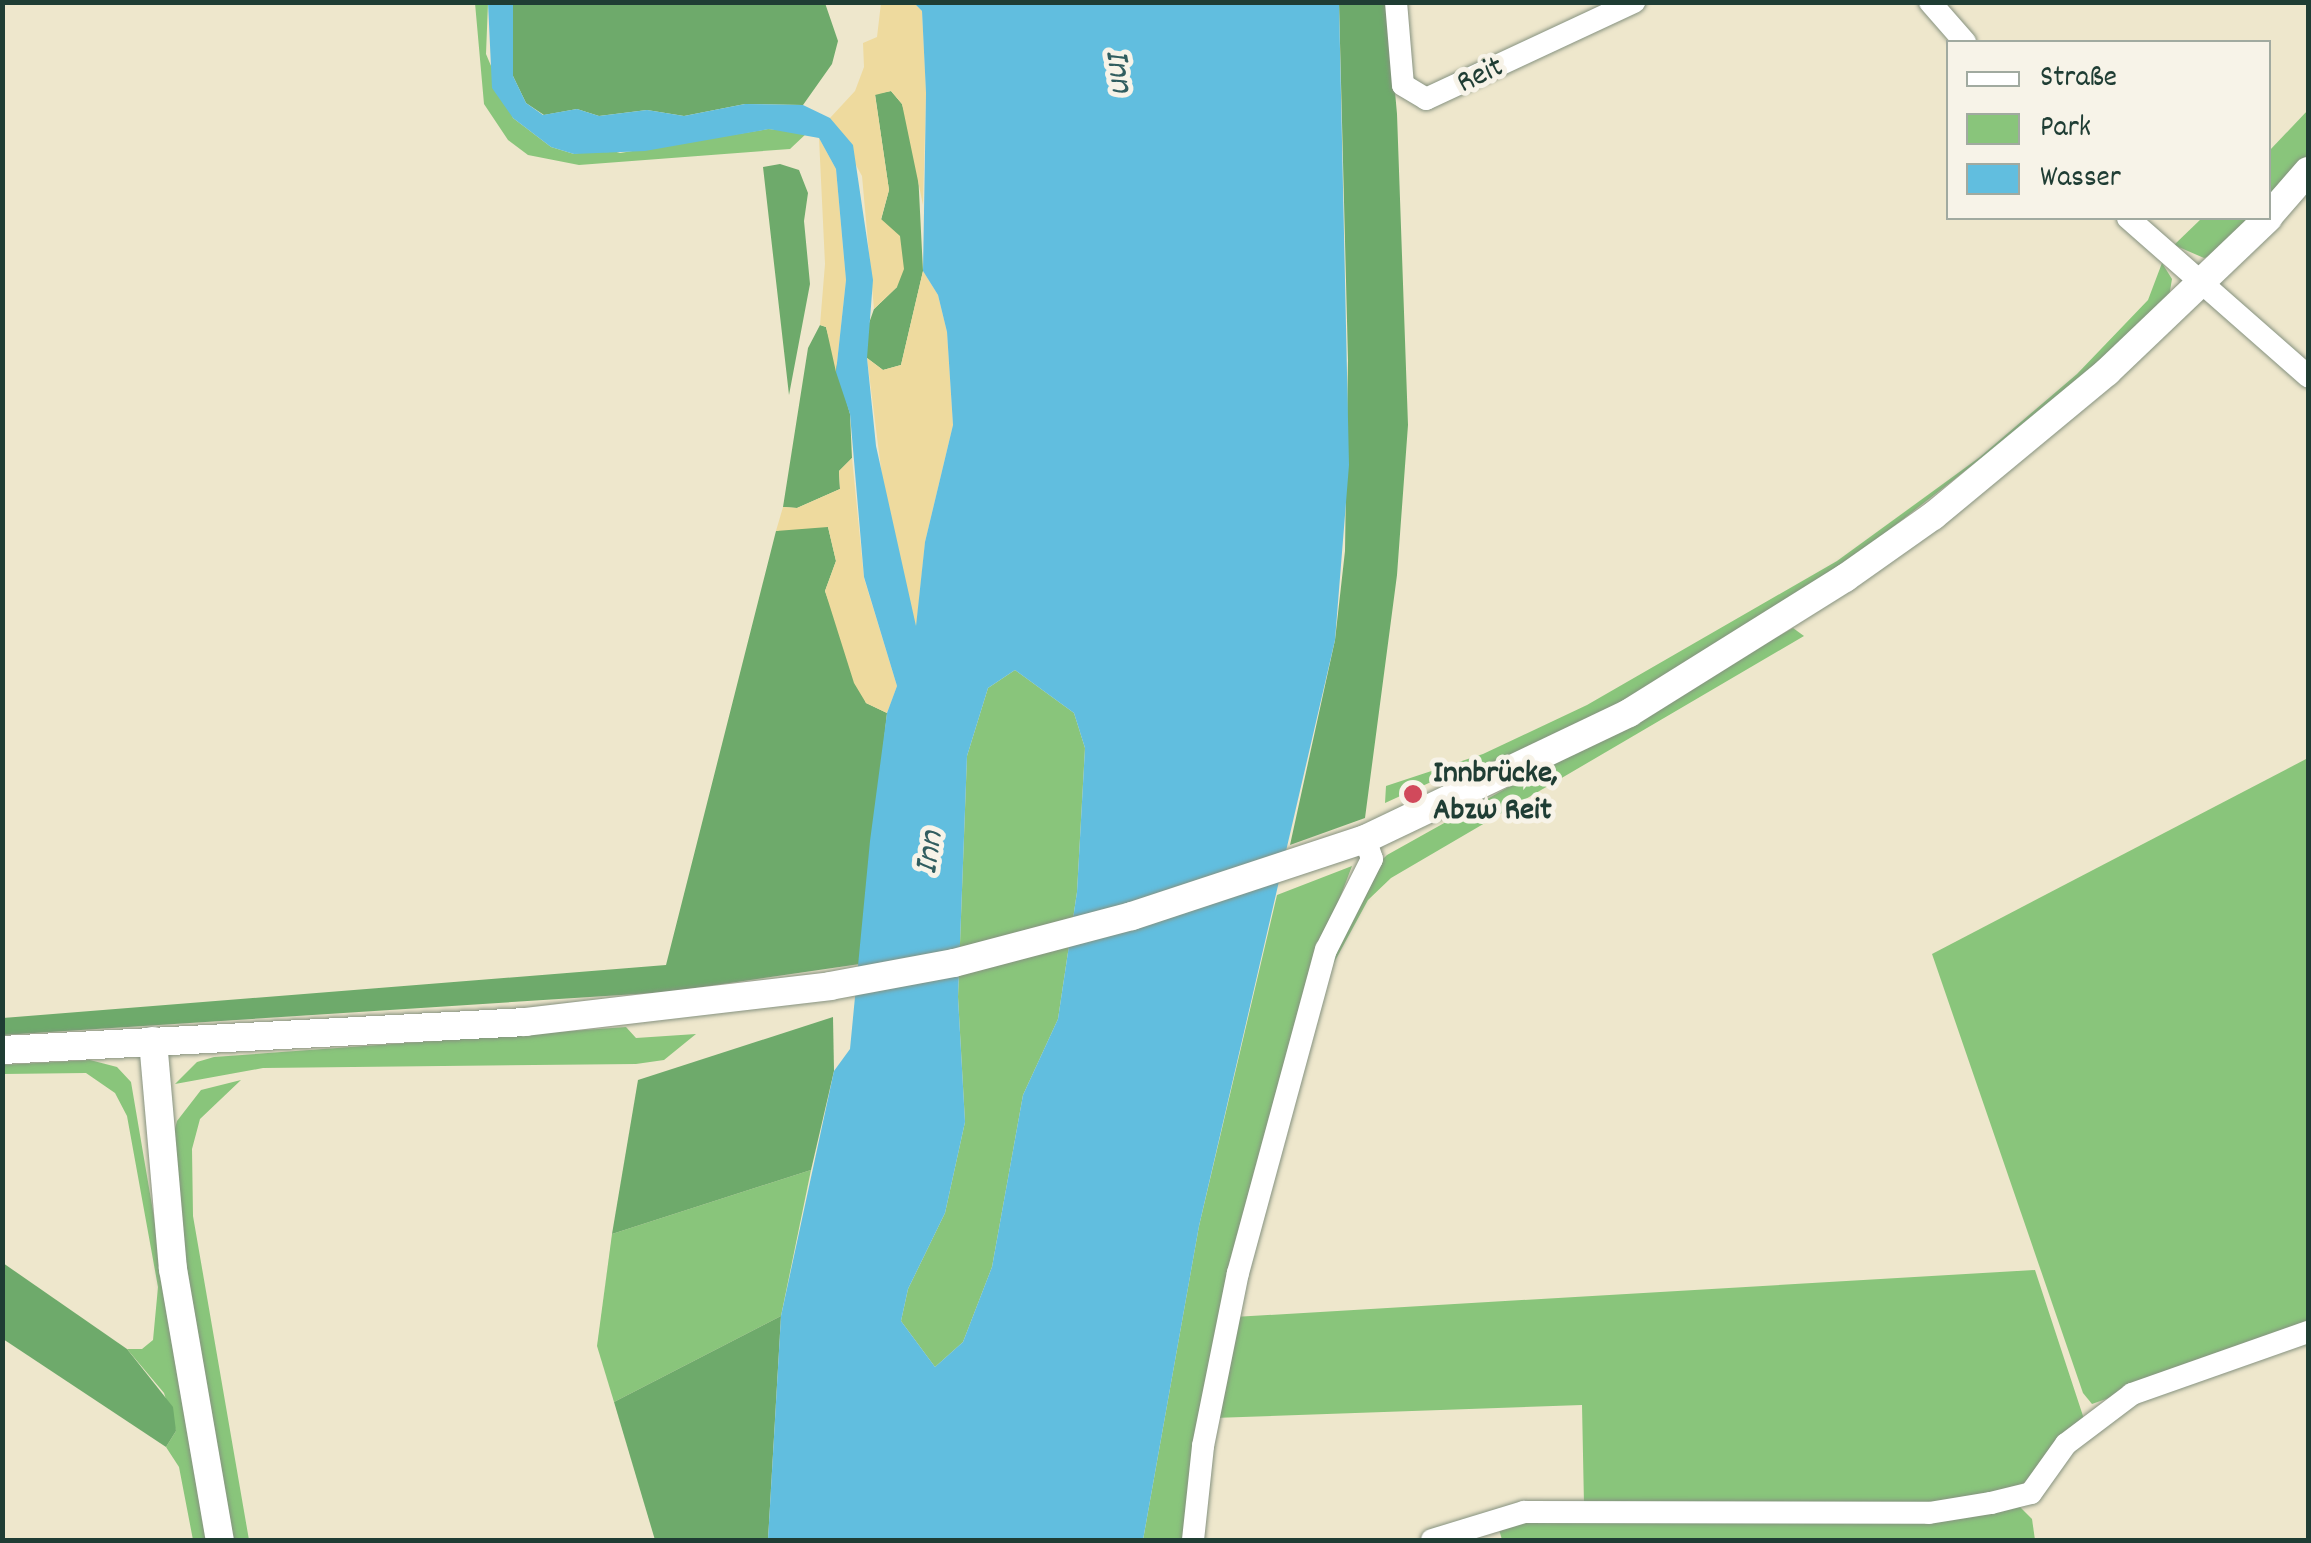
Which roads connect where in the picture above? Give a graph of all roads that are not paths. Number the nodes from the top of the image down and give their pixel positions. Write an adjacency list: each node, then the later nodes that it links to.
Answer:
1 (1396, 2): 2 (street, Reit)
2 (1634, 2)
3 (1930, 2): 4 (street)
4 (1962, 40)
5 (2308, 171): 6 (street)
6 (2271, 214)
7 (2130, 220): 9 (street)
8 (2265, 220): 9 (street)
9 (2202, 285): 10 (street); 11 (street)
10 (2308, 376)
11 (1365, 839): 12 (street); 16 (street)
12 (153, 1042): 13 (street); 15 (street)
13 (2, 1050)
14 (2308, 1332): 17 (street)
15 (220, 1540)
16 (1193, 1540)
17 (1432, 1540)

